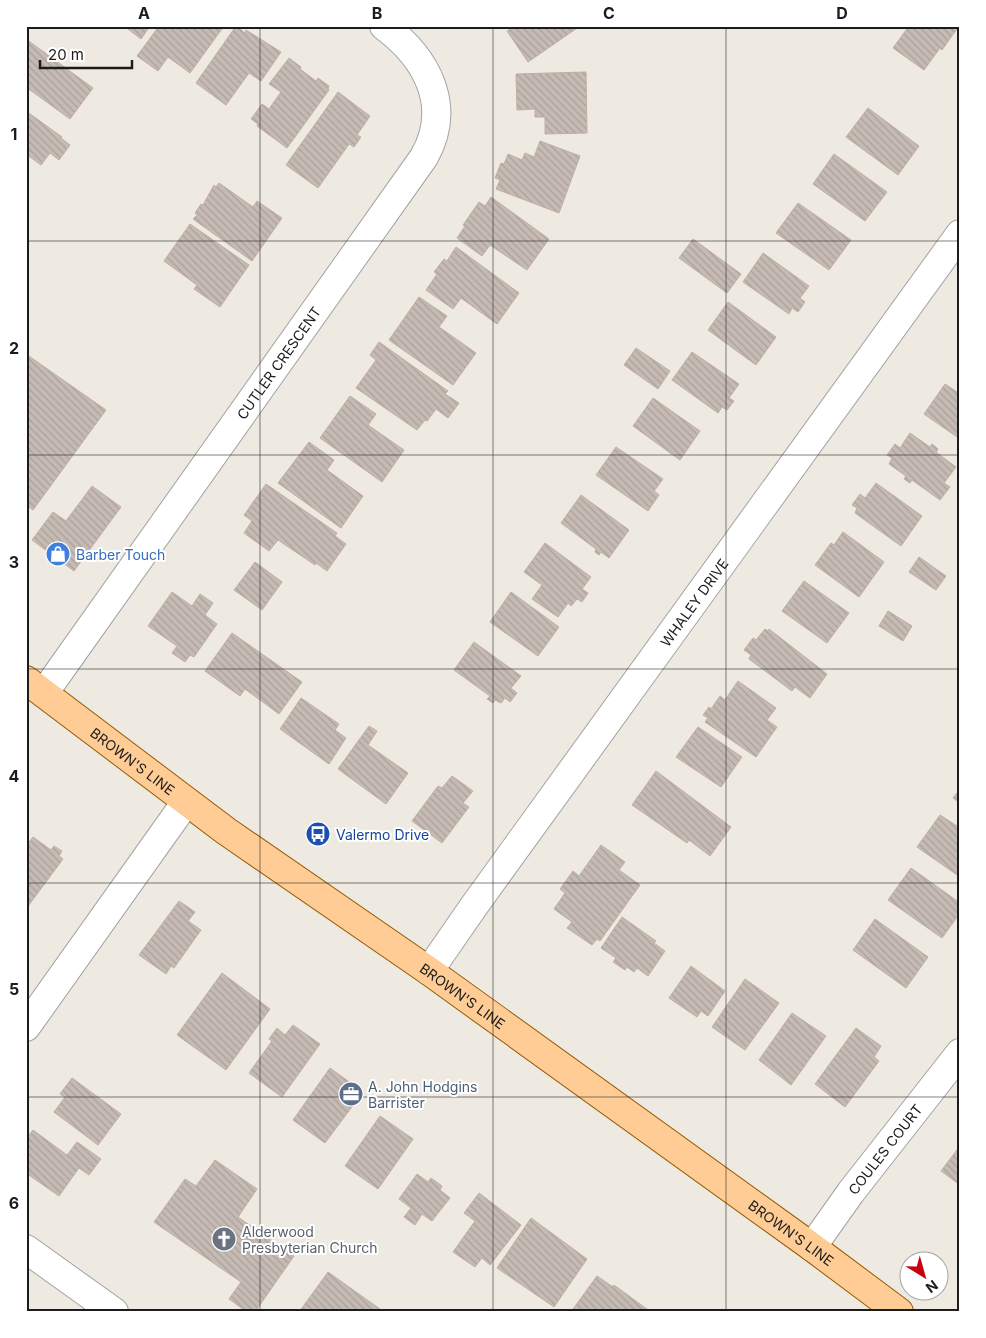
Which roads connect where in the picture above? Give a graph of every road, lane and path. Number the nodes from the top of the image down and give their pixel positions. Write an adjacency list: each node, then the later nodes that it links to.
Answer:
1 (384, 26): 3 (street, CUTLER CRESCENT)
2 (960, 234): 5 (street, WHALEY DRIVE)
3 (35, 687): 4 (main road, BROWN'S LINE)
4 (186, 802): 5 (main road, BROWN'S LINE); 6 (street)
5 (429, 971): 8 (main road, BROWN'S LINE)
6 (26, 1028)
7 (960, 1053): 8 (street, COULES COURT)
8 (812, 1247): 11 (main road, BROWN'S LINE)
9 (26, 1248): 10 (street)
10 (114, 1312)
11 (898, 1312)

